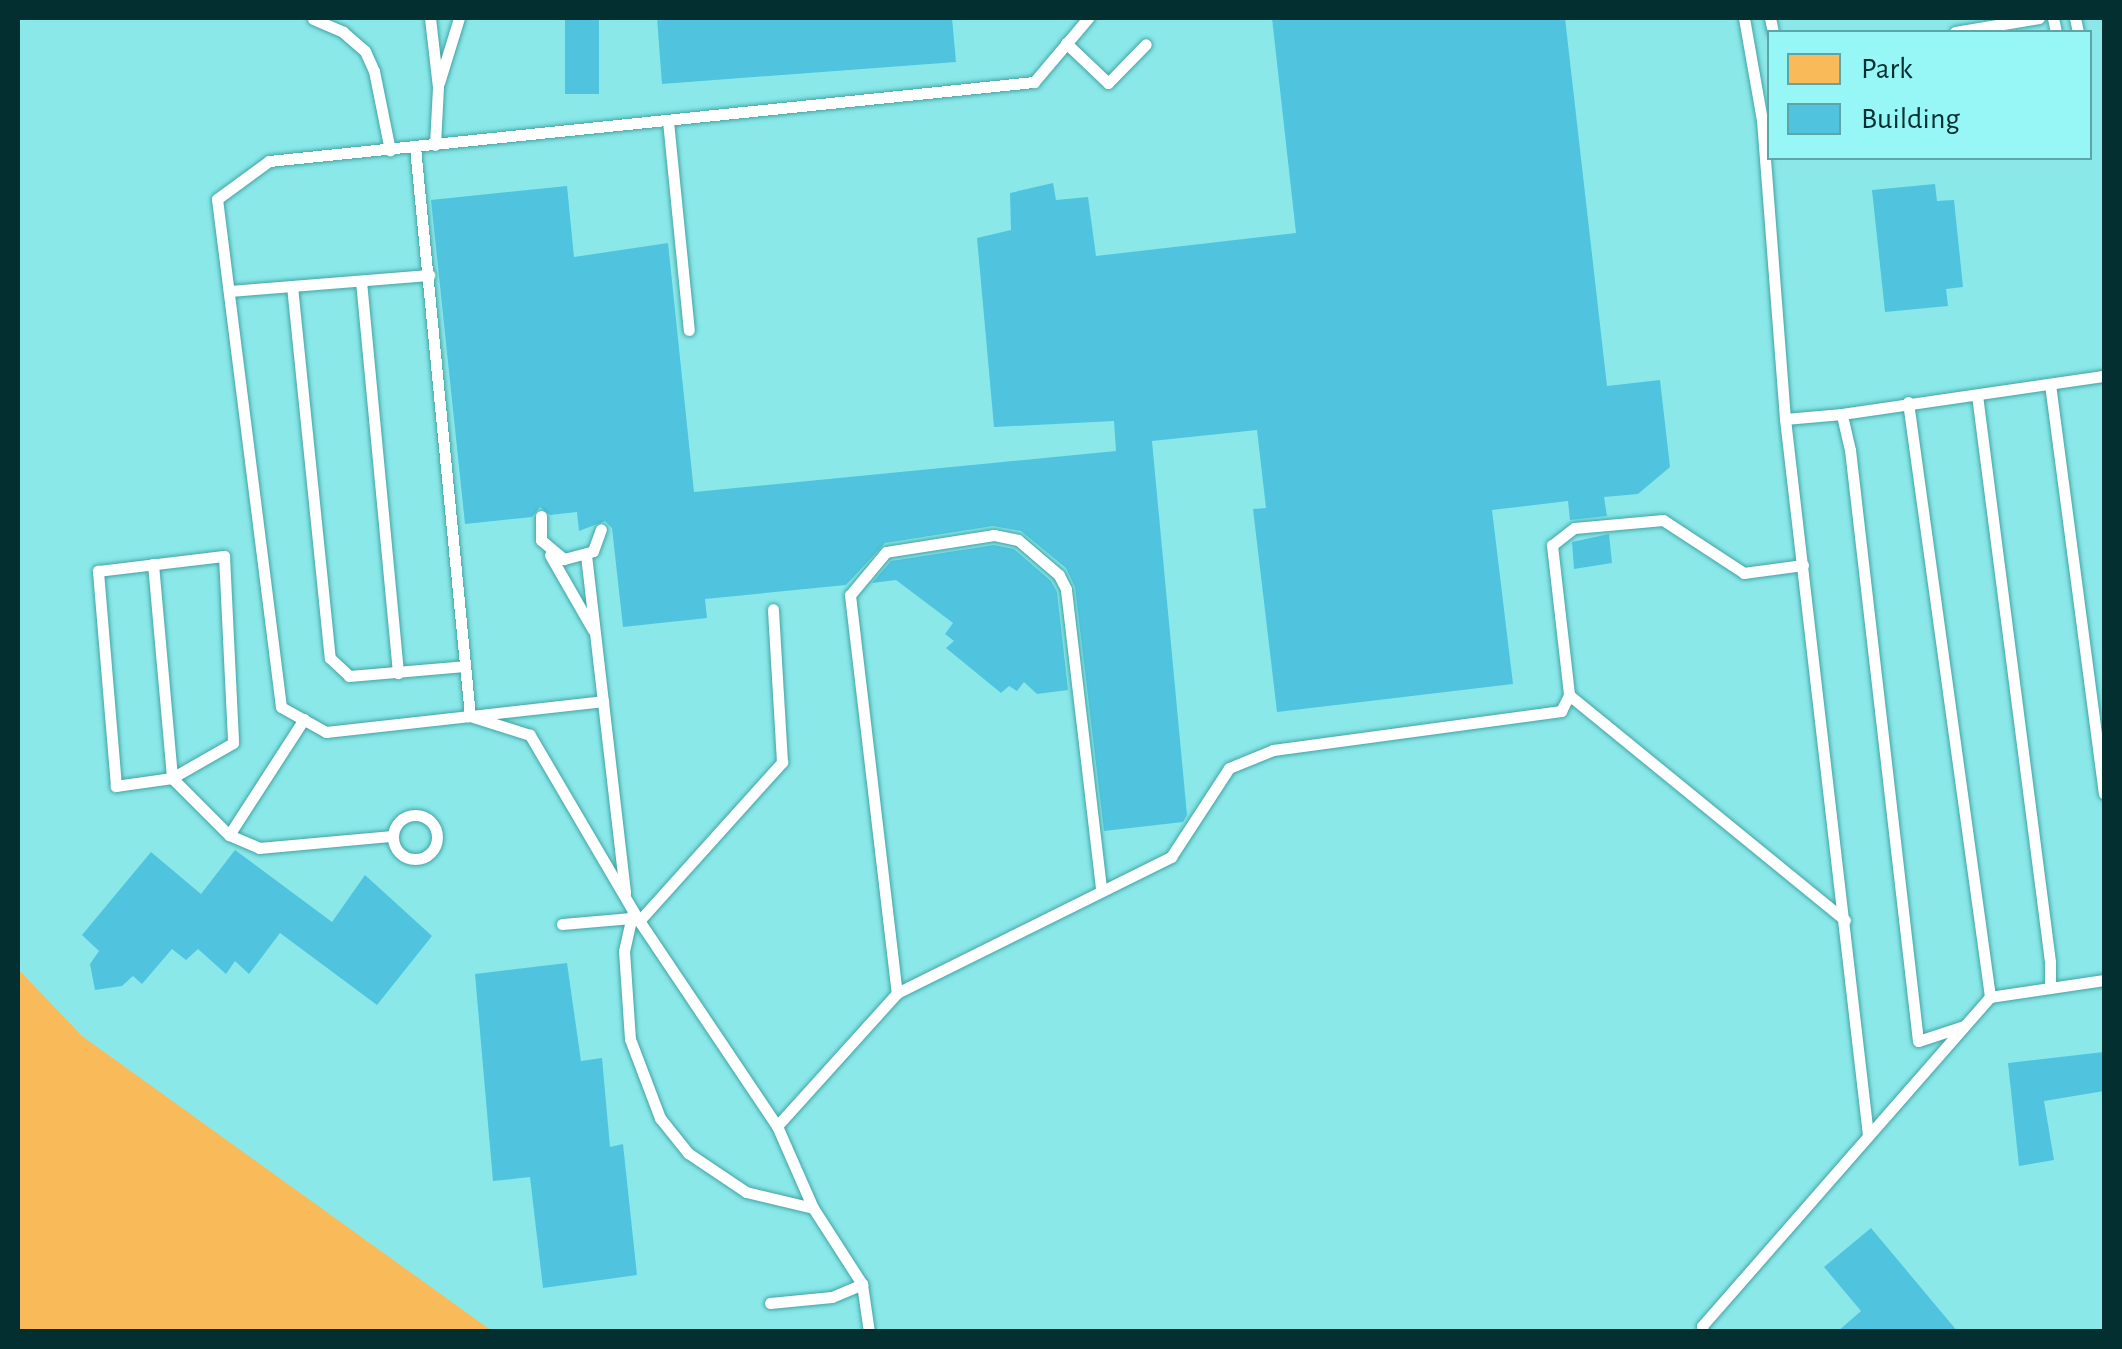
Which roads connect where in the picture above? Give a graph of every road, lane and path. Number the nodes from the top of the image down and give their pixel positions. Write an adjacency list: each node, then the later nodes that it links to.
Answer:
1 (430, 18): 10 (lane)
2 (459, 18): 10 (lane)
3 (1088, 18): 8 (lane)
4 (1744, 18): 11 (lane)
5 (2039, 18): 7 (lane)
6 (313, 19): 15 (lane)
7 (1968, 30)
8 (1066, 44): 9 (lane); 12 (lane)
9 (1146, 44)
10 (438, 87): 13 (lane)
11 (1766, 119)
12 (668, 121): 13 (lane); 21 (lane)
13 (436, 146): 14 (lane)
14 (414, 147): 15 (lane); 17 (lane)
15 (390, 150): 20 (lane)
16 (1769, 160): 27 (lane)
17 (429, 275): 18 (lane); 36 (lane)
18 (361, 280): 19 (lane); 37 (lane)
19 (292, 286): 20 (lane); 37 (lane)
20 (229, 290): 41 (lane)
21 (689, 330)
22 (2104, 376): 23 (lane)
23 (2050, 384): 24 (lane); 43 (lane)
24 (1977, 395): 25 (lane); 52 (lane)
25 (1908, 402): 26 (lane); 54 (lane)
26 (1842, 414): 27 (lane); 55 (lane)
27 (1785, 419): 33 (lane)
28 (541, 516): 30 (lane)
29 (602, 529): 31 (lane)
30 (546, 549): 31 (lane); 35 (lane)
31 (586, 555): 35 (lane)
32 (153, 564): 42 (lane); 42 (lane); 42 (lane)
33 (1803, 564): 38 (lane); 49 (lane)
34 (774, 608): 48 (lane)
35 (595, 634): 39 (lane)
36 (465, 666): 37 (lane); 40 (lane)
37 (398, 673)
38 (1569, 695): 46 (lane); 49 (lane)
39 (603, 702): 40 (lane); 47 (lane)
40 (470, 716): 41 (lane); 47 (lane)
41 (304, 719): 44 (lane)
42 (172, 778): 44 (lane)
43 (2104, 793)
44 (229, 835): 45 (lane)
45 (392, 836)
46 (1101, 888): 53 (lane); 53 (lane)
47 (625, 897): 48 (lane)
48 (635, 916): 50 (lane); 56 (lane); 58 (lane)
49 (1844, 920): 57 (lane)
50 (562, 924)
51 (2104, 980): 52 (lane)
52 (2050, 988): 54 (lane)
53 (897, 992): 56 (lane)
54 (1990, 997): 55 (lane)
55 (1964, 1026): 57 (lane)
56 (778, 1126): 58 (lane)
57 (1868, 1135): 62 (lane)
58 (814, 1208): 59 (lane)
59 (862, 1284): 60 (lane); 61 (lane)
60 (770, 1303)
61 (869, 1332)
62 (1703, 1332)

